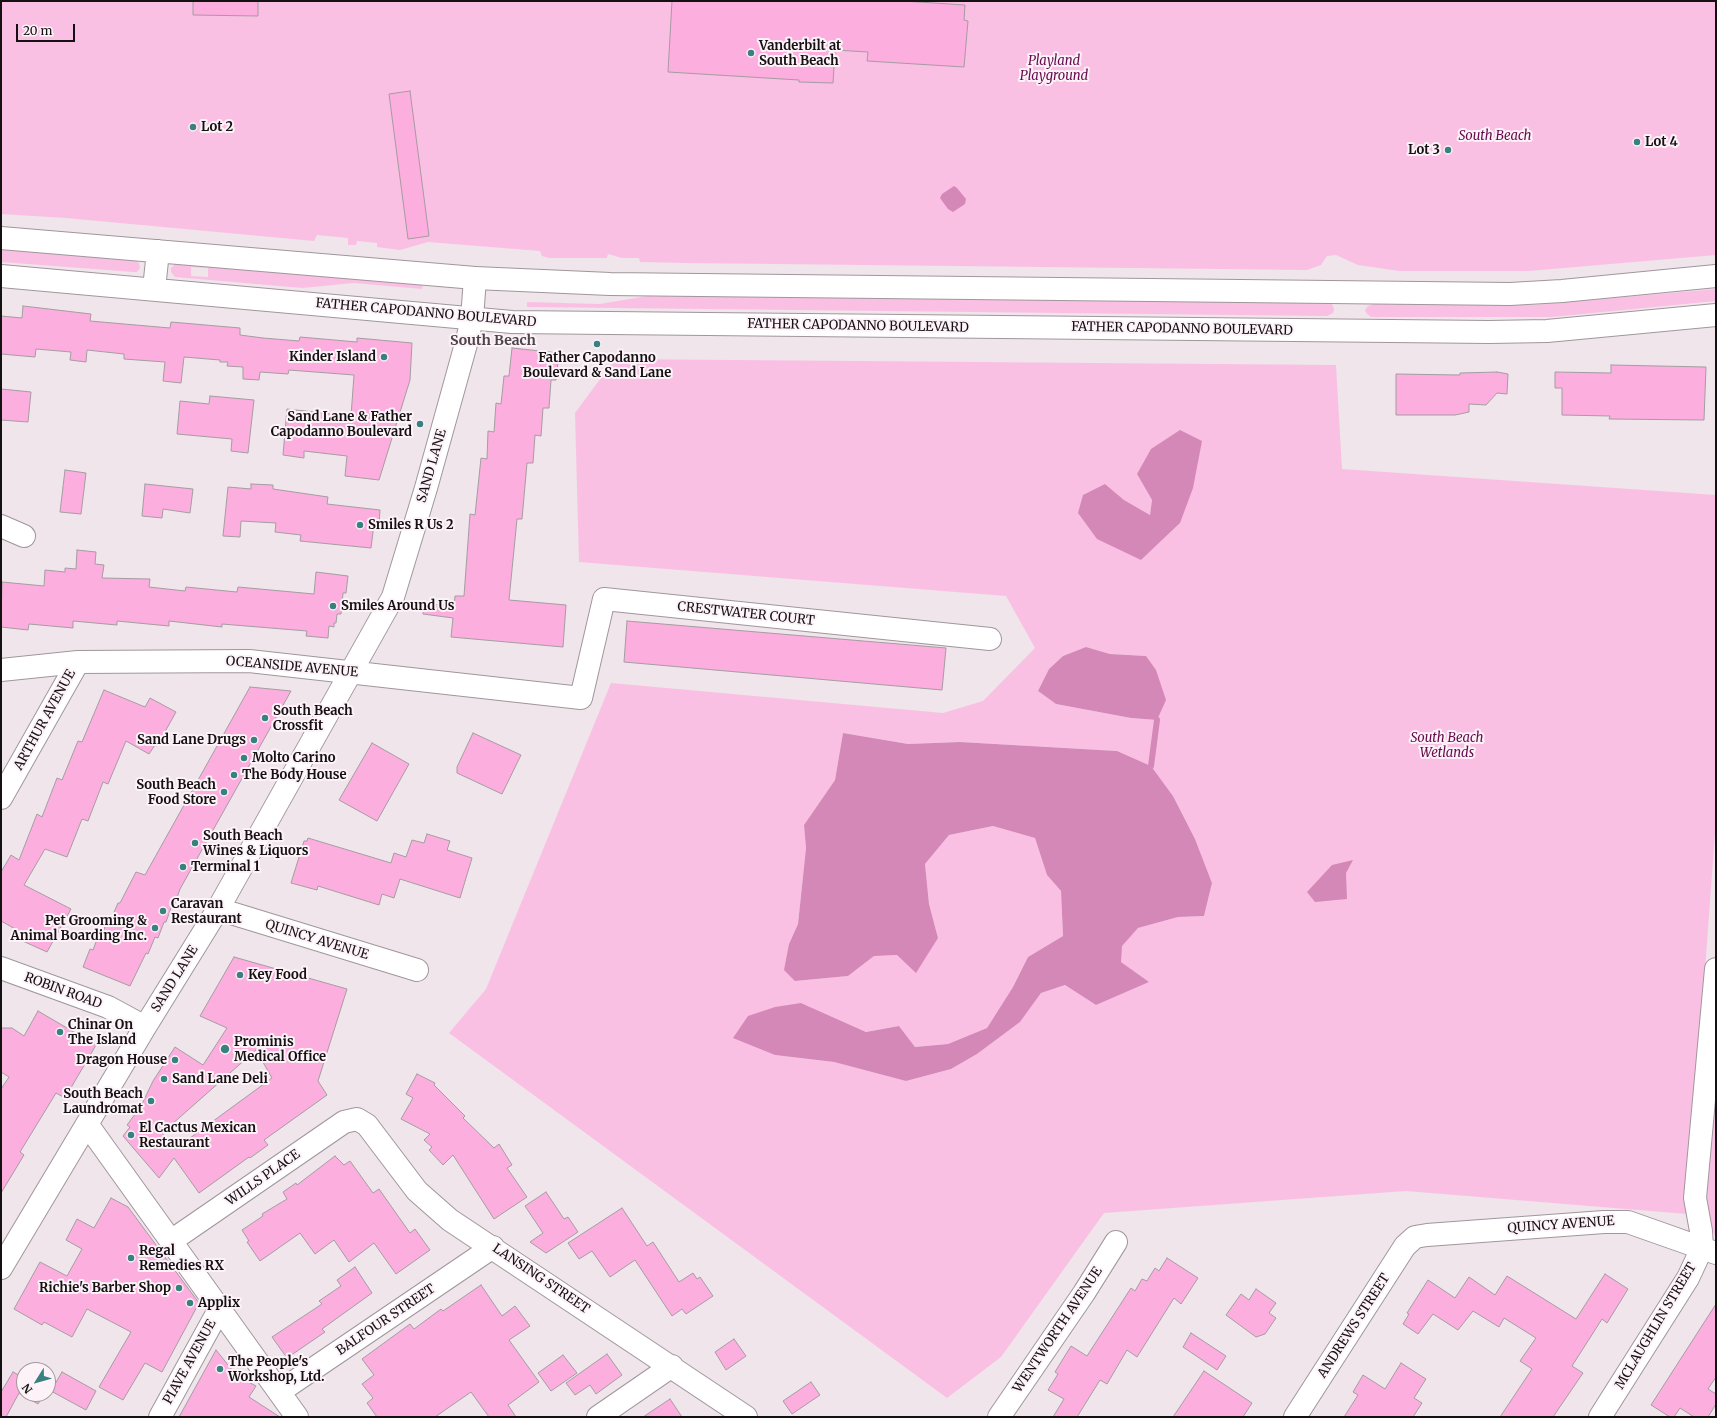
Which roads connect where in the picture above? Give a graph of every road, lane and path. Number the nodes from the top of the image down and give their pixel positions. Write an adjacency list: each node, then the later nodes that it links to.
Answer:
1 (1, 238): 2 (street)
2 (158, 251): 5 (street); 6 (street)
3 (1, 276): 6 (street, FATHER CAPODANNO BOULEVARD)
4 (1716, 276): 5 (street)
5 (476, 278): 8 (street, SAND LANE)
6 (154, 289): 8 (street, FATHER CAPODANNO BOULEVARD)
7 (1716, 315): 8 (street, FATHER CAPODANNO BOULEVARD)
8 (472, 319): 14 (street, SAND LANE)
9 (1, 526): 10 (street)
10 (24, 536)
11 (990, 639): 15 (street, CRESTWATER COURT)
12 (78, 662): 13 (street, OCEANSIDE AVENUE); 14 (street, OCEANSIDE AVENUE); 16 (street, ARTHUR AVENUE)
13 (1, 670)
14 (350, 672): 15 (street, OCEANSIDE AVENUE); 17 (street, SAND LANE)
15 (582, 698)
16 (1, 798)
17 (218, 909): 20 (street, QUINCY AVENUE); 21 (street, SAND LANE)
18 (1, 968): 21 (street, ROBIN ROAD)
19 (1716, 969): 28 (street, MCLAUGHLIN STREET)
20 (417, 970)
21 (145, 1027): 23 (street, SAND LANE)
22 (357, 1119): 25 (street, WILLS PLACE); 27 (street, LANSING STREET)
23 (87, 1124): 25 (street); 29 (street, SAND LANE)
24 (1415, 1237): 28 (street, QUINCY AVENUE); 38 (street, ANDREWS STREET)
25 (171, 1241): 30 (street)
26 (1116, 1242): 37 (street, WENTWORTH AVENUE)
27 (492, 1248): 31 (street, LANSING STREET); 32 (street, BALFOUR STREET)
28 (1709, 1250): 39 (street, MCLAUGHLIN STREET)
29 (1, 1268)
30 (220, 1308): 32 (street); 33 (street, PIAVE AVENUE)
31 (672, 1366): 35 (street); 36 (street, LANSING STREET)
32 (279, 1392): 34 (street)
33 (160, 1417)
34 (297, 1417)
35 (598, 1417)
36 (746, 1417)
37 (999, 1417)
38 (1295, 1417)
39 (1600, 1417)

